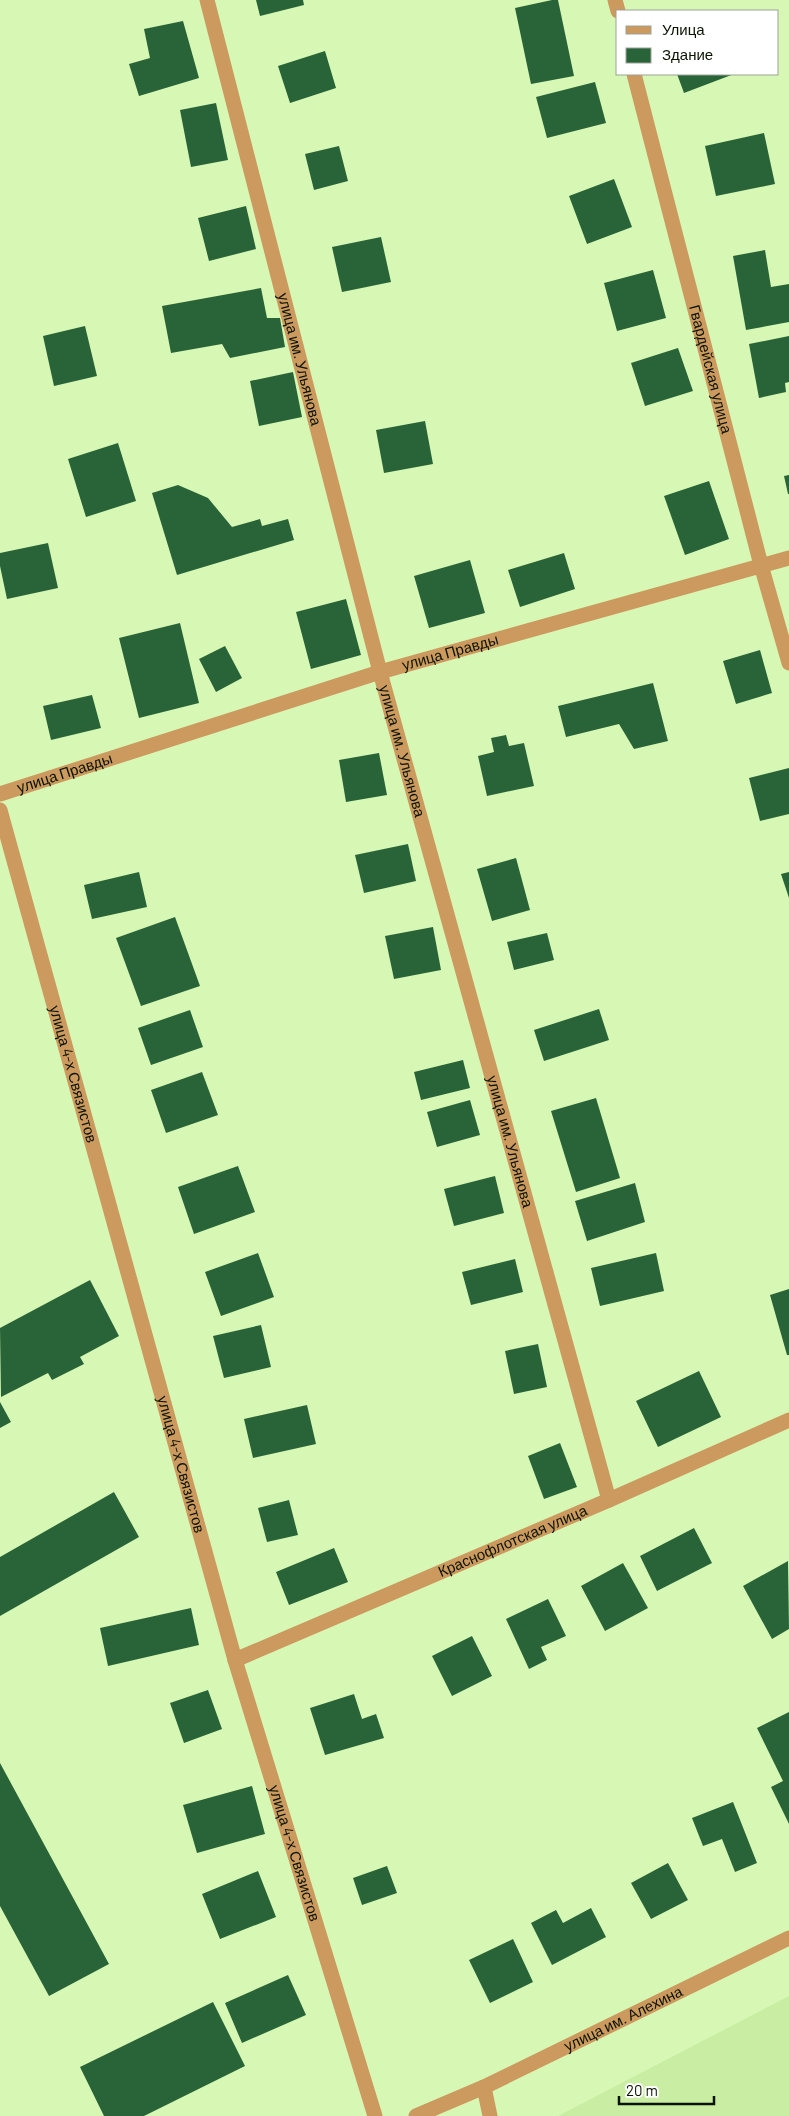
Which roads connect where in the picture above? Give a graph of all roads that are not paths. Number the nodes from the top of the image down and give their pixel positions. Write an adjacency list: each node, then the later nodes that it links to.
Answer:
1 (207, 0): 6 (street, улица им. Ульянова)
2 (634, 75): 4 (street, Гвардейская улица)
3 (789, 558): 4 (street, улица Правды)
4 (761, 565): 5 (street, Гвардейская улица); 6 (street, улица Правды)
5 (789, 664)
6 (380, 672): 7 (street, улица Правды); 10 (street, улица им. Ульянова)
7 (0, 794)
8 (0, 810): 11 (street, улица 4-х Связистов)
9 (789, 1420): 10 (street, Краснофлотская улица)
10 (609, 1500): 11 (street, Краснофлотская улица)
11 (236, 1660): 14 (street, улица 4-х Связистов)
12 (789, 1938): 13 (street, улица им. Алехина)
13 (484, 2087): 15 (street); 16 (street)
14 (375, 2116)
15 (416, 2116)
16 (490, 2116)

